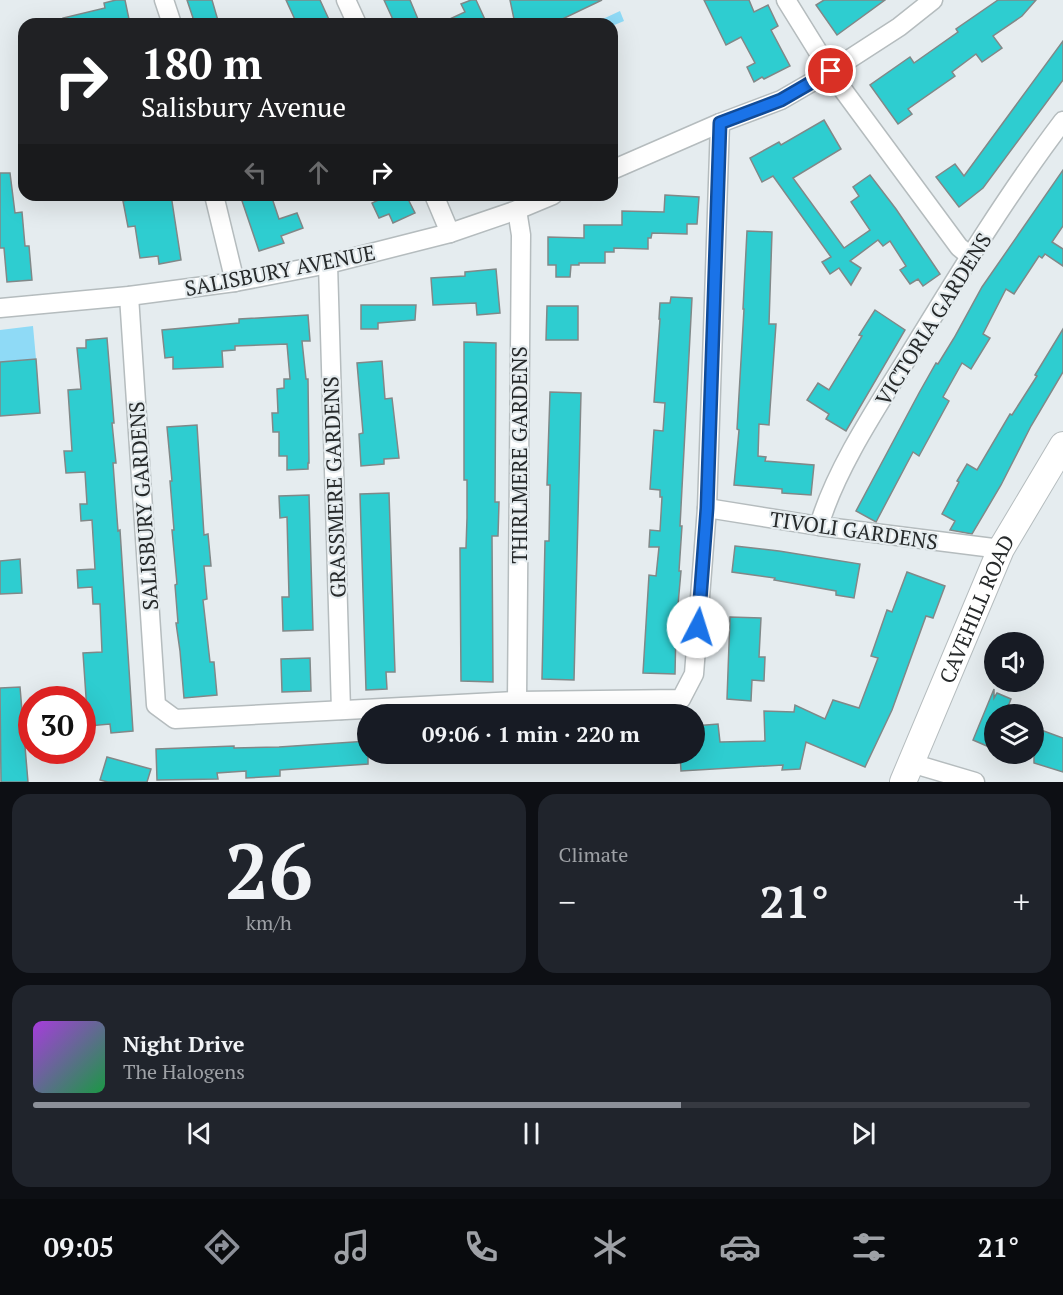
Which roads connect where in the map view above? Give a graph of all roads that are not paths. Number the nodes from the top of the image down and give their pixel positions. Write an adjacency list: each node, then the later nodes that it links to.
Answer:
1 (164, 0): 5 (street)
2 (346, 0): 6 (street)
3 (786, 0): 7 (street)
4 (933, 0): 7 (street)
5 (170, 18)
6 (354, 18)
7 (831, 71): 9 (street); 16 (street)
8 (1063, 121): 16 (street, VICTORIA GARDENS)
9 (720, 123): 10 (street); 22 (street)
10 (618, 167)
11 (215, 201): 18 (street)
12 (437, 201): 15 (street)
13 (539, 201): 14 (street, SALISBURY AVENUE)
14 (517, 210): 15 (street, SALISBURY AVENUE); 25 (street, THIRLMERE GARDENS)
15 (450, 233): 17 (street, SALISBURY AVENUE)
16 (970, 256): 23 (street, VICTORIA GARDENS)
17 (328, 264): 18 (street, SALISBURY AVENUE); 26 (street, GRASSMERE GARDENS)
18 (235, 282): 19 (street, SALISBURY AVENUE)
19 (129, 296): 20 (street, SALISBURY AVENUE); 26 (street, SALISBURY GARDENS)
20 (0, 308)
21 (1063, 445): 24 (main road, CAVEHILL ROAD)
22 (707, 508): 23 (street, TIVOLI GARDENS); 25 (street)
23 (819, 526): 24 (street, TIVOLI GARDENS)
24 (1001, 549): 27 (main road, CAVEHILL ROAD)
25 (517, 701): 26 (street)
26 (341, 710)
27 (907, 772): 28 (street)
28 (975, 782)

